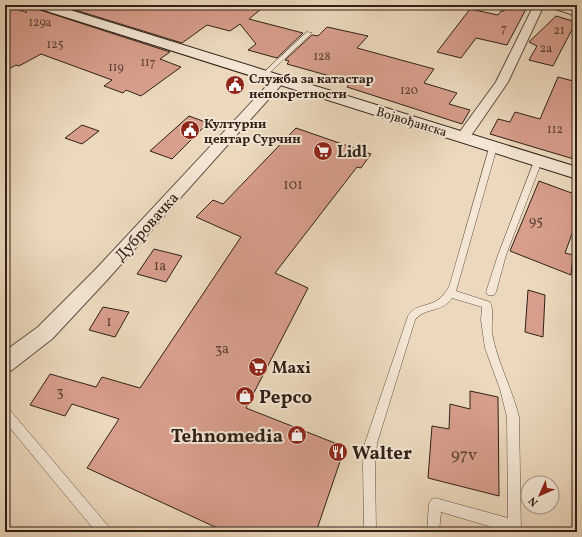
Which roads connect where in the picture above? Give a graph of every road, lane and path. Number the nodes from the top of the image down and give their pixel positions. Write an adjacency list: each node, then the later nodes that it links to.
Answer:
1 (41, 5): 6 (main road, Војвођанска)
2 (539, 5): 7 (street)
3 (553, 5): 4 (street)
4 (577, 13)
5 (309, 33): 6 (lane)
6 (272, 78): 7 (main road, Војвођанска); 13 (street, Дубровачка)
7 (463, 137): 8 (main road, Војвођанска)
8 (493, 147): 9 (main road, Војвођанска); 12 (lane)
9 (538, 161): 10 (main road, Војвођанска); 11 (lane)
10 (577, 173)
11 (491, 292)
12 (450, 294): 15 (lane); 17 (lane)
13 (5, 363)
14 (5, 413): 16 (lane)
15 (514, 529): 18 (lane)
16 (104, 532)
17 (370, 532)
18 (433, 532)

